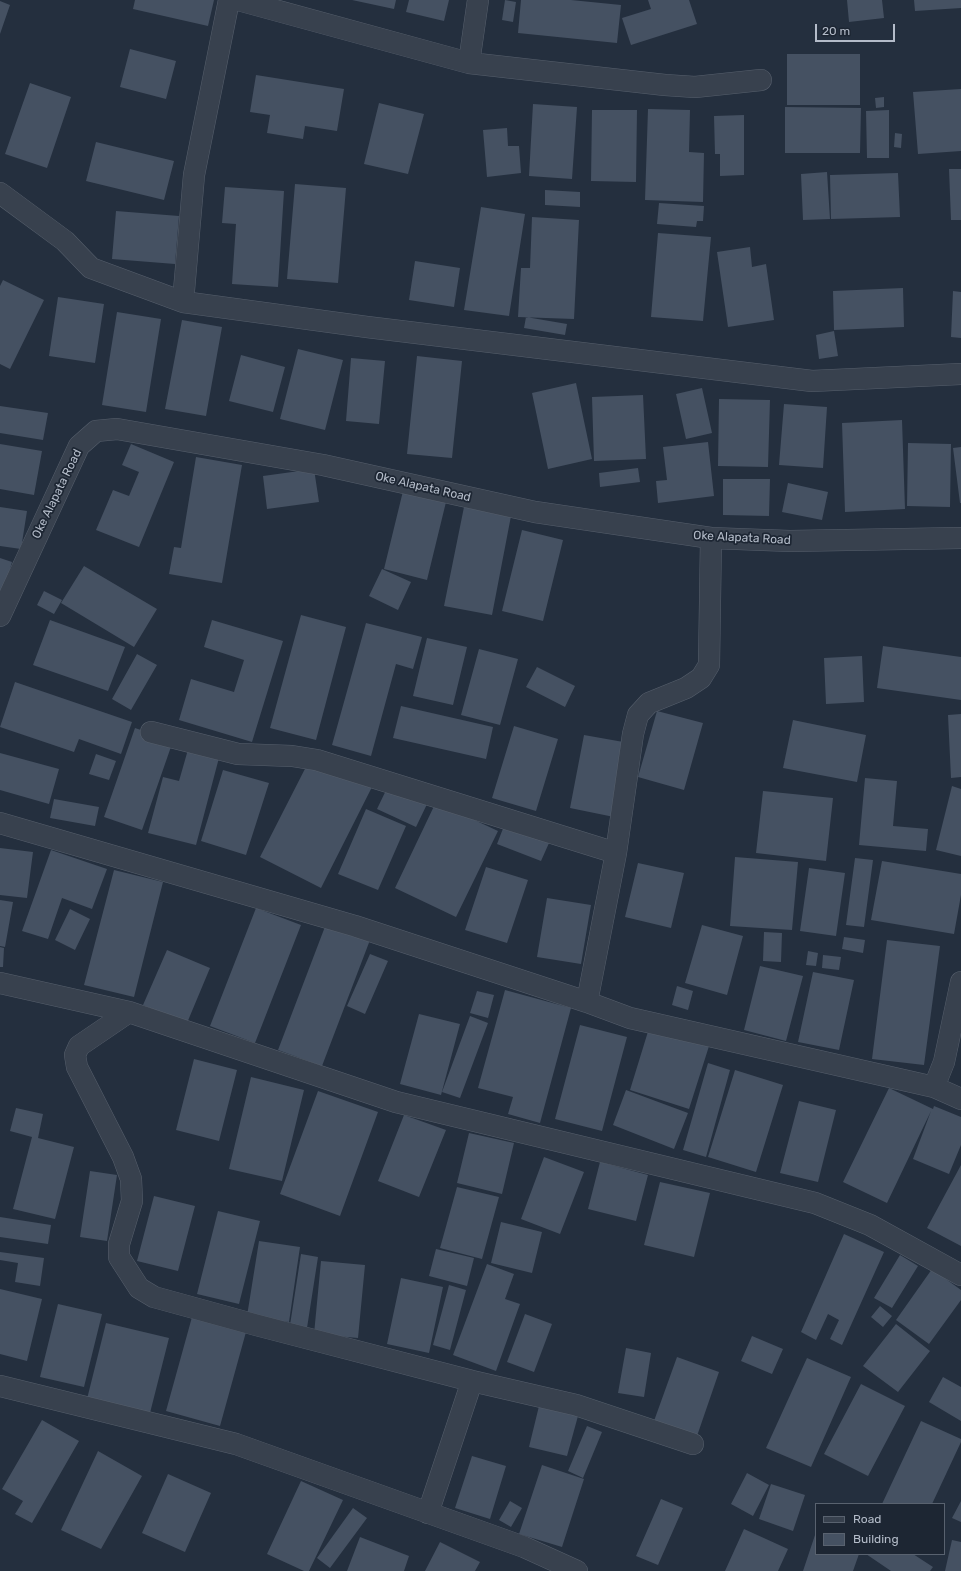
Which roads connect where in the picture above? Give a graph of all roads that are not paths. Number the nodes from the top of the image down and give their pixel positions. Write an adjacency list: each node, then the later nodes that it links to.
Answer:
1 (229, 0): 7 (street)
2 (238, 0): 4 (street)
3 (478, 0): 4 (street)
4 (469, 63): 5 (street)
5 (761, 80)
6 (0, 193): 7 (street)
7 (183, 302): 8 (street)
8 (961, 374)
9 (711, 538): 10 (street, Oke Alapata Road); 11 (street, Oke Alapata Road); 14 (street)
10 (961, 538)
11 (0, 613)
12 (151, 732): 14 (street)
13 (0, 823): 17 (street)
14 (616, 853): 17 (street)
15 (961, 982): 19 (street)
16 (0, 983): 18 (street)
17 (587, 1002): 19 (street)
18 (129, 1012): 21 (street); 22 (street)
19 (934, 1087): 20 (street)
20 (961, 1099)
21 (961, 1275)
22 (472, 1381): 24 (street); 25 (street)
23 (0, 1386): 25 (street)
24 (693, 1444)
25 (428, 1513): 26 (street)
26 (577, 1571)

